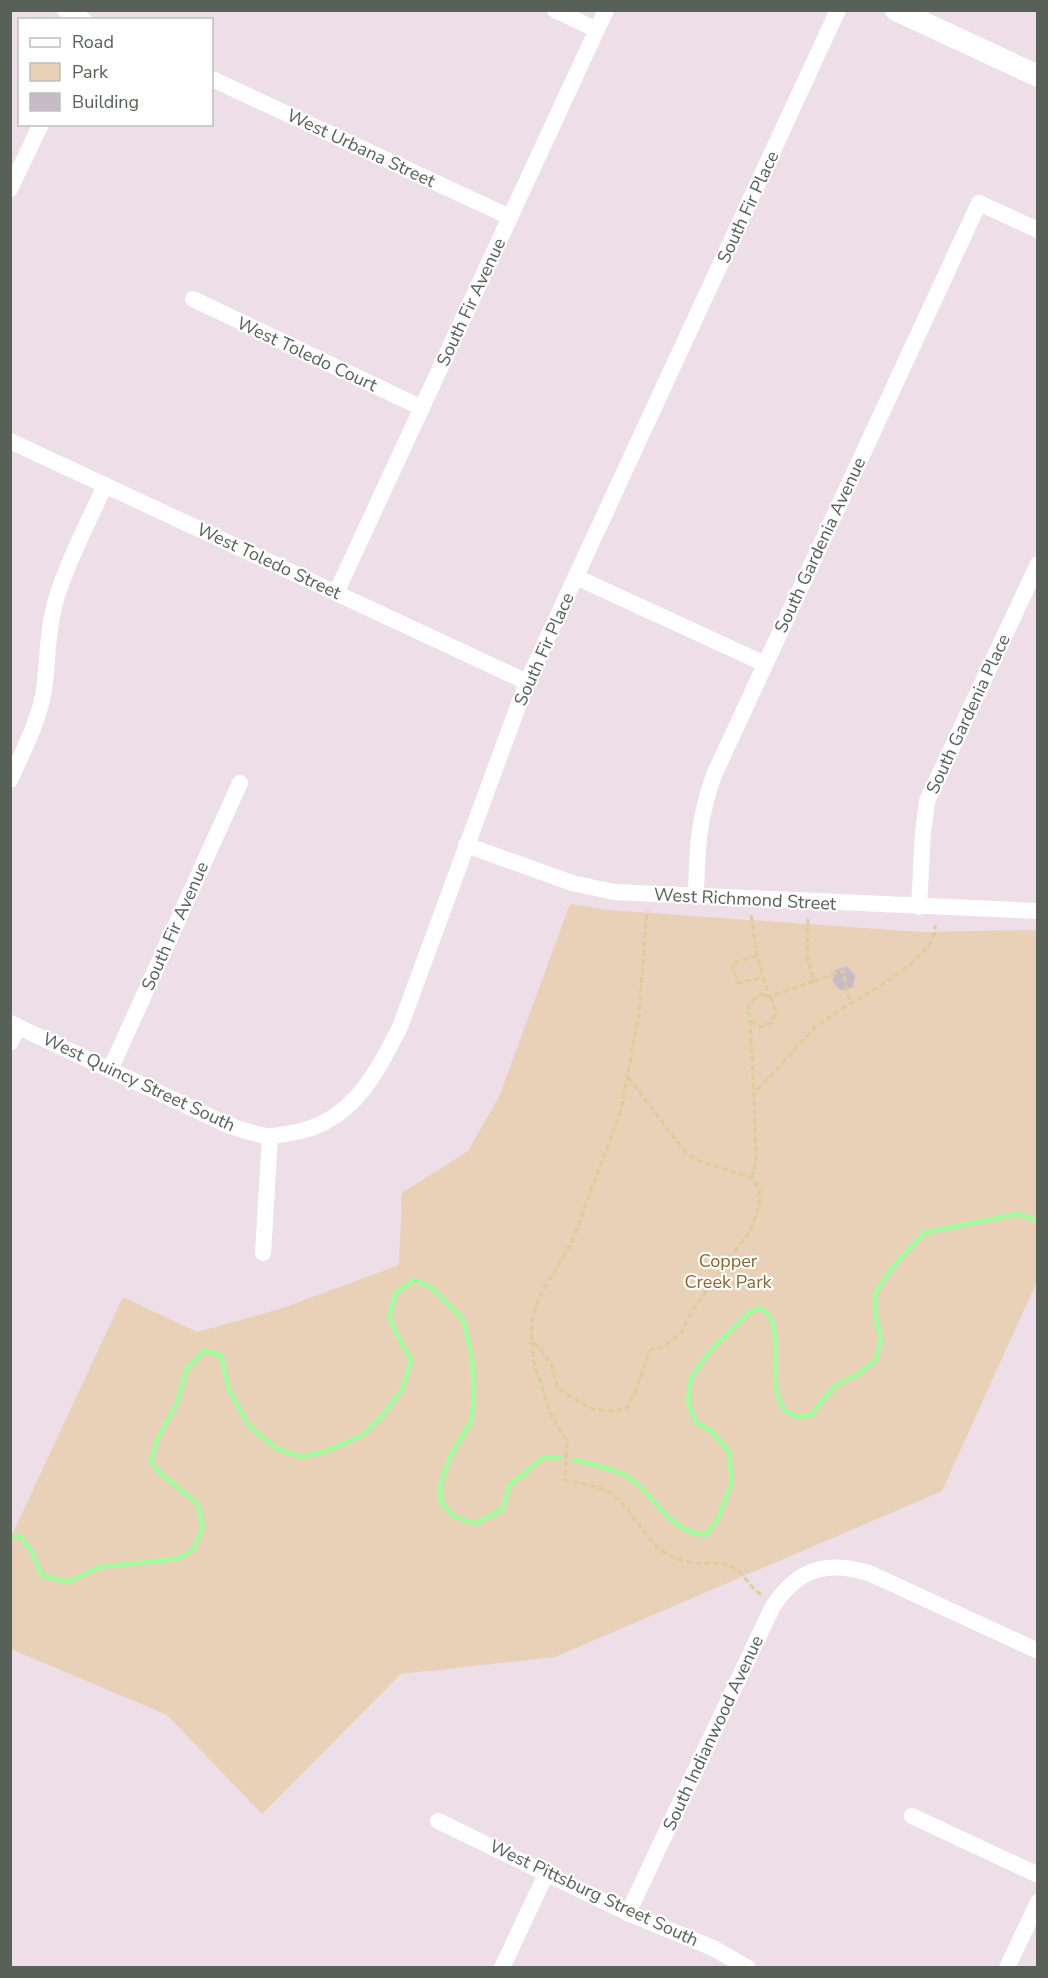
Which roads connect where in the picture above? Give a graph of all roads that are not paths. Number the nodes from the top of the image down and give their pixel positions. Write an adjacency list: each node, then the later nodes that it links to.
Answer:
1 (65, 10): 6 (street)
2 (555, 10): 7 (street)
3 (606, 10): 7 (street, South Fir Avenue)
4 (838, 10): 19 (street, South Fir Place)
5 (896, 10): 8 (main road)
6 (80, 18)
7 (597, 30): 12 (street, South Fir Avenue)
8 (1038, 76)
9 (213, 79): 12 (street, West Urbana Street)
10 (40, 126): 11 (street)
11 (10, 189)
12 (510, 217): 15 (street, South Fir Avenue)
13 (1038, 230): 21 (street, South Gardenia Avenue)
14 (192, 299): 15 (street, West Toledo Court)
15 (422, 408): 20 (street, South Fir Avenue)
16 (10, 441): 17 (street, West Toledo Street)
17 (105, 485): 20 (street, West Toledo Street); 23 (street)
18 (1038, 564): 27 (street, South Gardenia Place)
19 (576, 577): 21 (street); 22 (street, South Fir Place)
20 (336, 593): 22 (street, West Toledo Street)
21 (765, 664): 26 (street, South Gardenia Avenue)
22 (527, 682): 25 (street, South Fir Place)
23 (10, 780)
24 (240, 783): 31 (street, South Fir Avenue)
25 (466, 845): 26 (street, West Richmond Street); 32 (street, South Fir Place)
26 (696, 896): 27 (street, West Richmond Street)
27 (920, 907): 28 (street, West Richmond Street)
28 (1034, 912)
29 (14, 1025): 30 (street); 31 (street, West Quincy Street South)
30 (10, 1043)
31 (110, 1070): 32 (street, West Quincy Street South)
32 (270, 1136): 33 (street)
33 (263, 1253)
34 (1038, 1651): 40 (street, South Indianwood Avenue)
35 (912, 1816): 38 (street)
36 (438, 1821): 37 (street, West Pittsburg Street South)
37 (546, 1874): 40 (street, West Pittsburg Street South); 41 (street)
38 (1038, 1875)
39 (1038, 1902): 43 (street)
40 (628, 1913): 42 (street, West Pittsburg Street South)
41 (502, 1968)
42 (748, 1968)
43 (1007, 1968)

